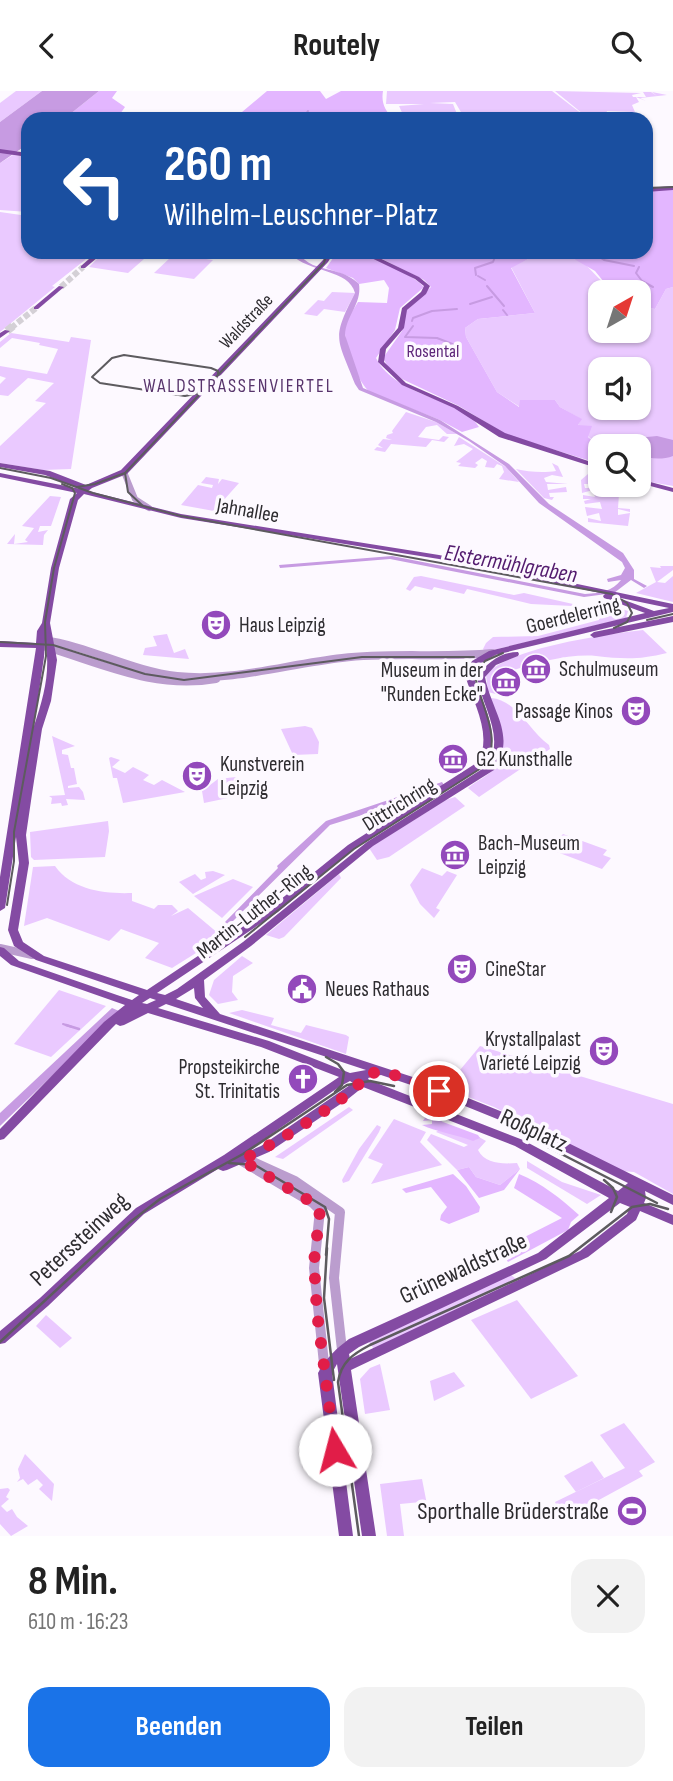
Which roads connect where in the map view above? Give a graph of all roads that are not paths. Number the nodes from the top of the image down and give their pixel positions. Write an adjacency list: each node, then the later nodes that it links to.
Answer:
1 (0, 151): 2 (main road)
2 (21, 154)
3 (673, 188): 4 (main road)
4 (653, 189)
5 (89, 259): 6 (main road)
6 (93, 259)
7 (325, 259): 13 (main road, Waldstraße)
8 (377, 259): 11 (main road)
9 (61, 287): 10 (main road)
10 (36, 308)
11 (588, 463)
12 (0, 465): 16 (main road, Jahnallee)
13 (124, 472): 16 (main road, Waldstraße); 18 (street)
14 (0, 475): 16 (main road, Jahnallee)
15 (651, 484): 17 (main road)
16 (83, 489): 18 (main road, Jahnallee); 25 (main road)
17 (673, 490)
18 (149, 509): 19 (main road, Jahnallee)
19 (358, 547): 20 (main road); 20 (main road)
20 (609, 593): 21 (main road); 22 (main road)
21 (673, 608): 22 (main road, Goerdelerring)
22 (653, 614): 23 (main road); 26 (main road, Goerdelerring)
23 (671, 620): 27 (main road, Goerdelerring)
24 (0, 643): 25 (main road)
25 (45, 644): 26 (street); 30 (main road); 34 (main road)
26 (487, 655): 27 (street); 28 (main road, Dittrichring)
27 (502, 657): 29 (main road, Dittrichring)
28 (351, 847): 31 (main road, Martin-Luther-Ring)
29 (363, 849): 33 (main road, Martin-Luther-Ring)
30 (0, 908)
31 (248, 927): 32 (main road, Martin-Luther-Ring); 33 (main road)
32 (234, 937): 33 (main road); 36 (main road, Martin-Luther-Ring)
33 (256, 937): 35 (main road, Martin-Luther-Ring)
34 (4, 951): 36 (main road); 38 (main road)
35 (199, 979): 37 (main road, Martin-Luther-Ring); 39 (main road)
36 (151, 998): 37 (main road, Martin-Luther-Ring); 38 (main road); 40 (main road); 43 (main road)
37 (167, 999): 39 (main road)
38 (133, 1004): 40 (main road)
39 (218, 1016): 41 (main road)
40 (92, 1044): 47 (main road)
41 (352, 1060): 42 (main road); 44 (main road)
42 (386, 1072): 44 (main road); 49 (main road, Roßplatz)
43 (349, 1077): 44 (main road, Roßplatz); 48 (main road)
44 (365, 1077): 45 (main road, Roßplatz); 46 (main road)
45 (392, 1094): 46 (main road); 50 (main road, Roßplatz)
46 (344, 1097): 48 (main road)
47 (0, 1136)
48 (237, 1158): 53 (street); 54 (street); 58 (main road, Peterssteinweg)
49 (637, 1182): 50 (main road); 51 (main road, Roßplatz); 52 (main road)
50 (620, 1198): 52 (main road, Roßplatz); 59 (main road, Grünewaldstraße)
51 (673, 1200)
52 (638, 1206): 55 (main road, Roßplatz); 57 (main road, Grünewaldstraße)
53 (335, 1207): 54 (street); 59 (street)
54 (320, 1210): 60 (street)
55 (656, 1214): 56 (main road, Roßplatz); 57 (main road)
56 (673, 1220)
57 (624, 1225): 60 (main road, Grünewaldstraße)
58 (0, 1339)
59 (342, 1350): 60 (main road)
60 (334, 1367): 61 (main road); 62 (main road)
61 (346, 1536)
62 (369, 1536)

